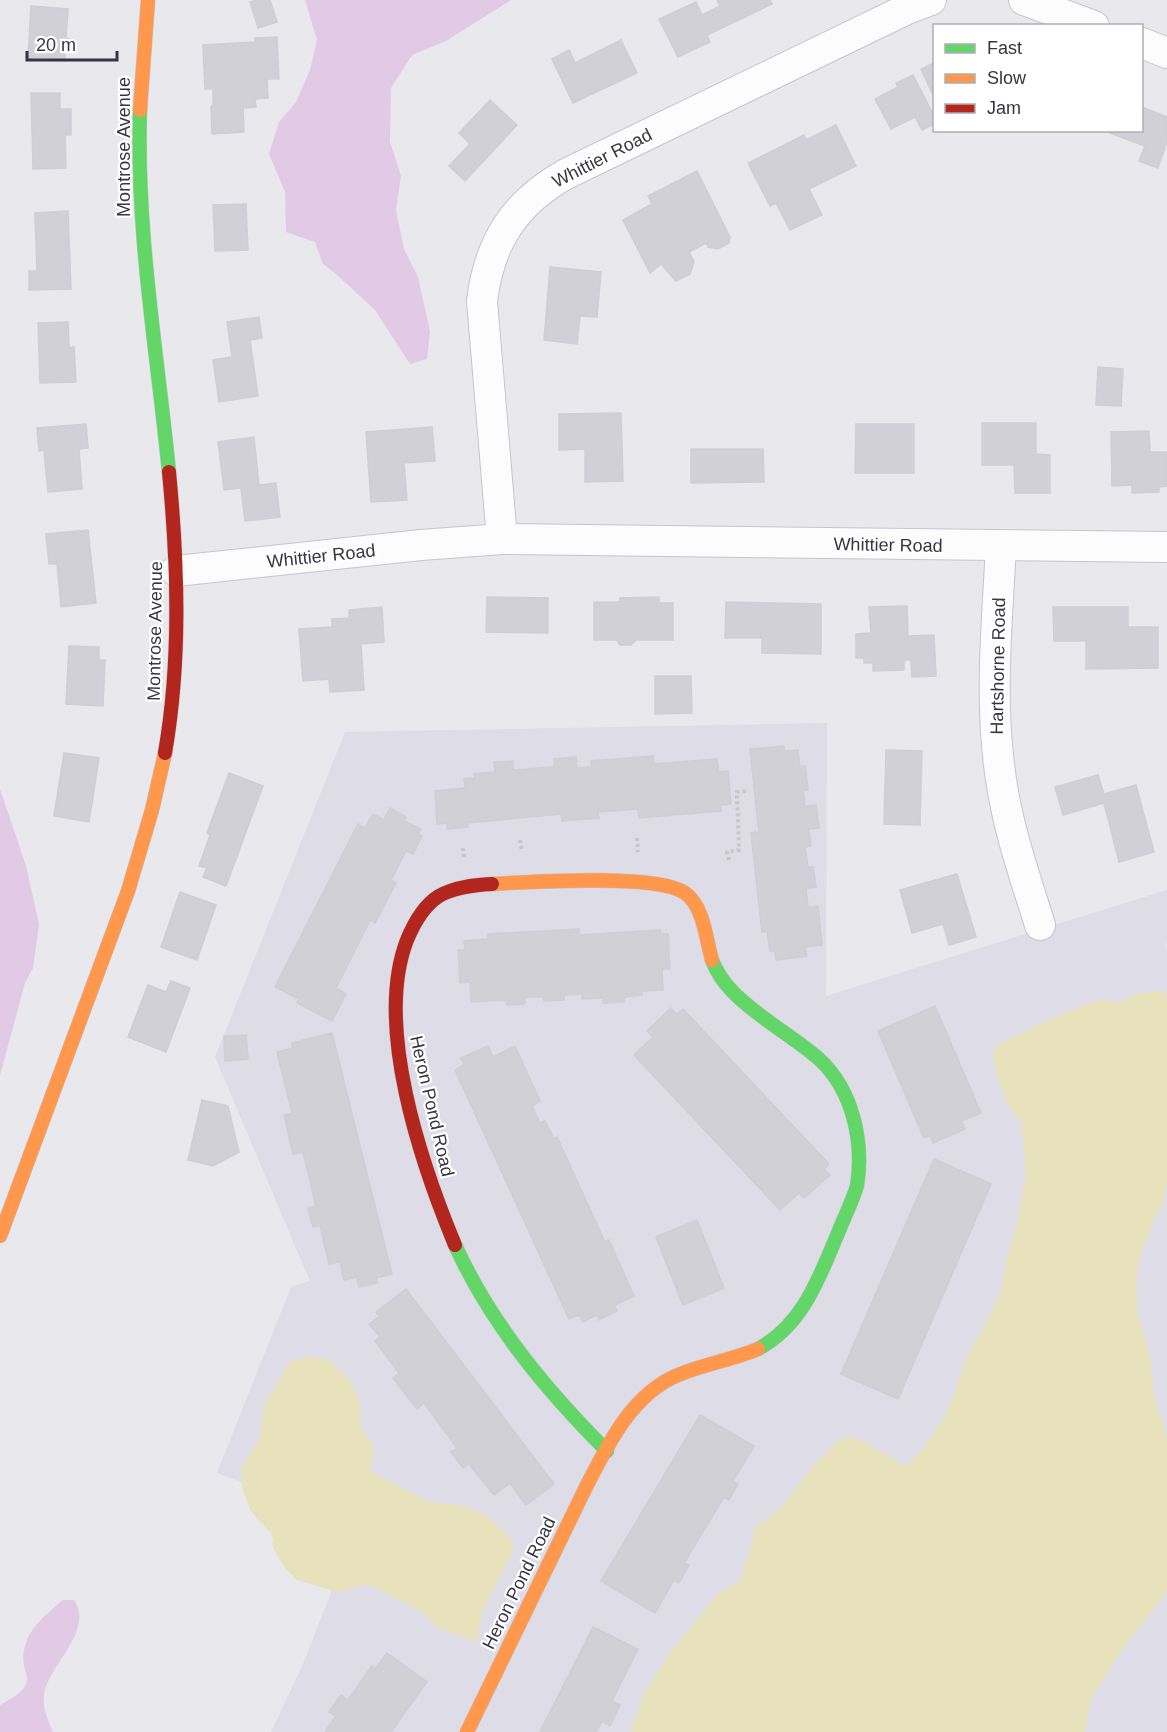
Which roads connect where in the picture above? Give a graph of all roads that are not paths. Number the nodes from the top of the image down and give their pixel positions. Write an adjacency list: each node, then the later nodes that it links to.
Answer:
1 (148, 0): 10 (street, Montrose Avenue)
2 (931, 0): 7 (street, Whittier Road)
3 (1024, 0): 4 (street)
4 (1089, 24)
5 (1143, 43): 6 (street)
6 (1167, 53)
7 (502, 539): 8 (street, Whittier Road); 10 (street, Whittier Road)
8 (1001, 546): 9 (street, Whittier Road); 11 (street, Hartshorne Road)
9 (1167, 547)
10 (176, 572): 12 (street, Montrose Avenue)
11 (1040, 925)
12 (0, 1236)
13 (607, 1451): 13 (street, Heron Pond Road); 14 (street, Heron Pond Road)
14 (467, 1732)

